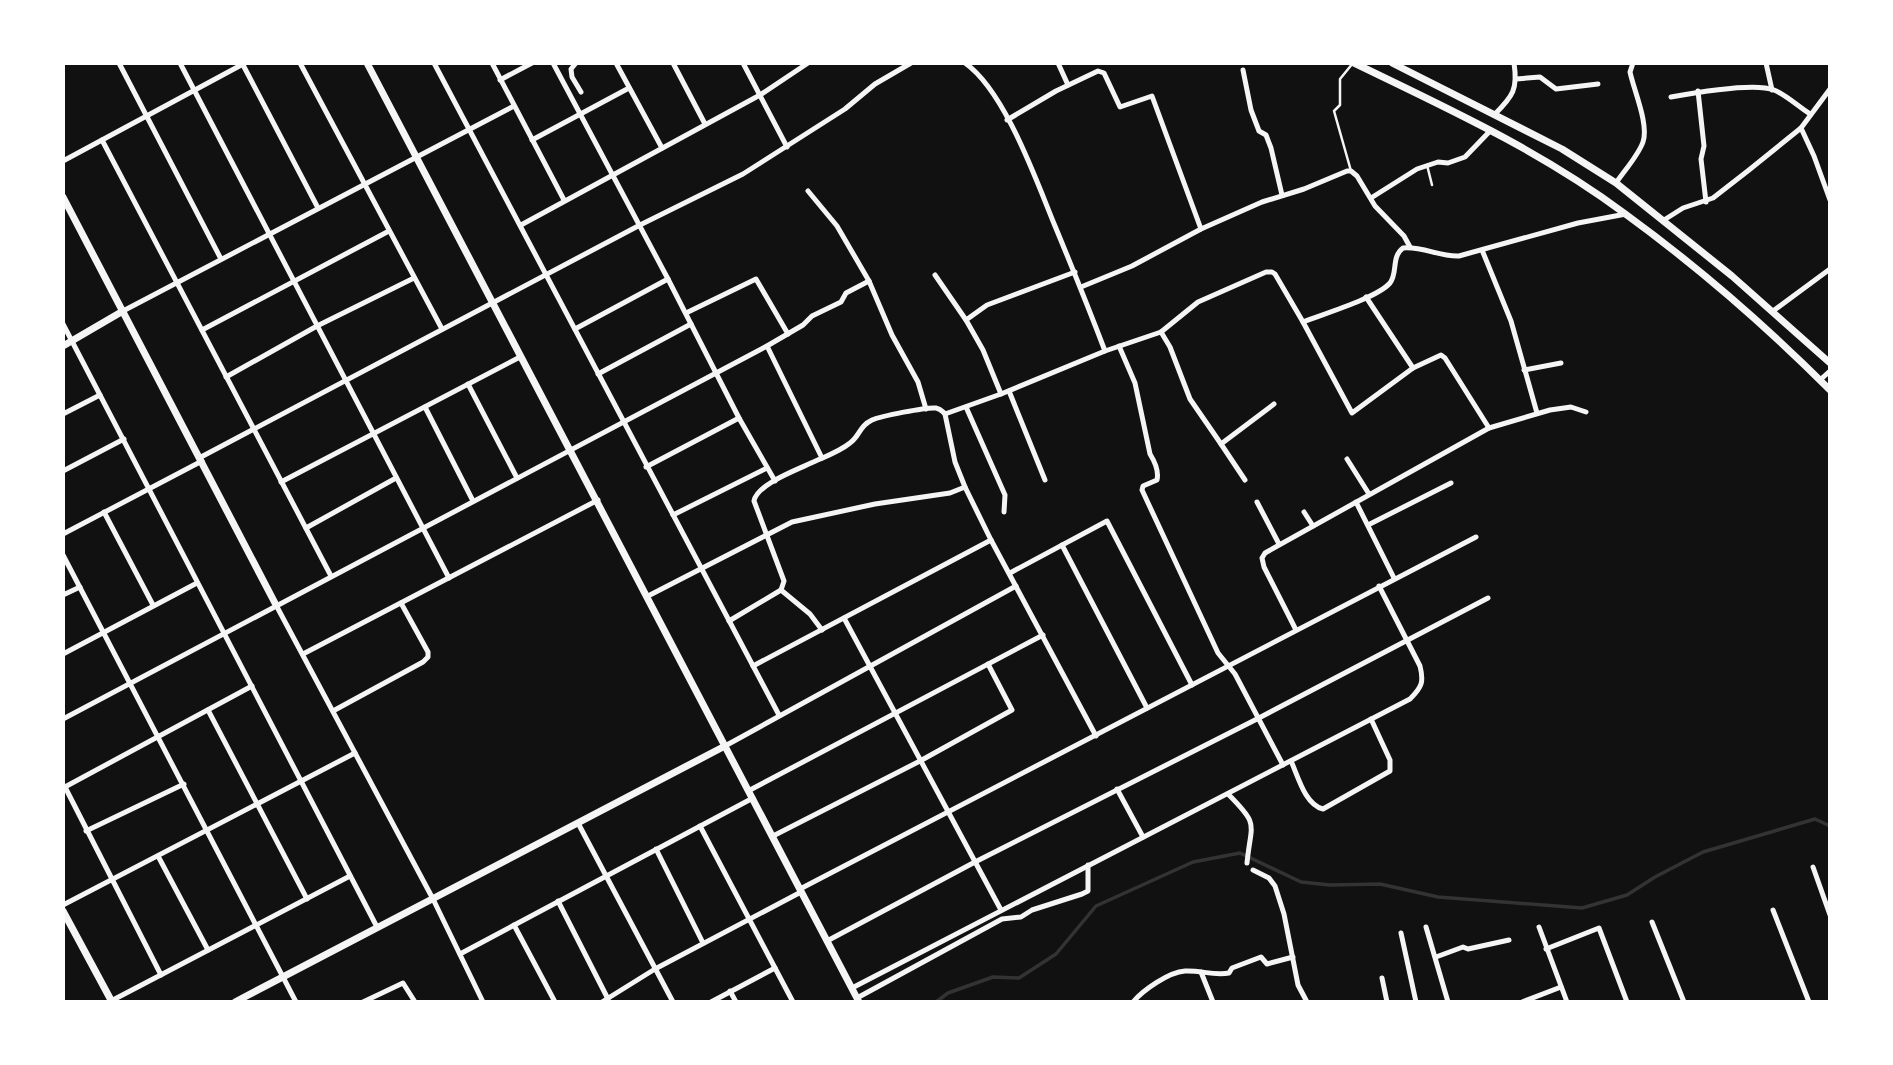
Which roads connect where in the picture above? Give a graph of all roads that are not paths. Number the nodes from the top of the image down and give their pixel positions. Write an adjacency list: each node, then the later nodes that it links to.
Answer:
1 (119, 63): 40 (street)
2 (180, 63): 30 (street)
3 (243, 63): 30 (street); 67 (street)
4 (300, 63): 57 (street)
5 (367, 63): 52 (street)
6 (434, 63): 45 (street)
7 (492, 63): 25 (street)
8 (532, 63): 25 (street)
9 (553, 63): 37 (street)
10 (576, 63): 33 (street)
11 (616, 63): 28 (street)
12 (673, 63): 43 (street)
13 (743, 63): 34 (street)
14 (808, 63): 34 (street)
15 (911, 63): 50 (street)
16 (965, 63): 41 (street)
17 (1058, 63): 27 (street)
18 (1354, 63): 46 (street); 55 (lane)
19 (1392, 63): 38 (street)
20 (1514, 63): 24 (street)
21 (1633, 63): 58 (street)
22 (1766, 63): 31 (street)
23 (1243, 70): 61 (street)
24 (1516, 79): 26 (street); 38 (street)
25 (500, 80): 36 (street)
26 (1598, 84)
27 (1068, 85): 41 (street); 72 (street)
28 (629, 88): 37 (street); 51 (street)
29 (1830, 89): 39 (street)
30 (194, 90): 40 (street); 74 (street)
31 (1772, 90): 32 (street); 39 (street)
32 (1698, 91): 35 (street); 66 (street)
33 (581, 92)
34 (760, 96): 43 (street); 50 (street)
35 (1671, 97)
36 (514, 106): 45 (street); 49 (street)
37 (580, 114): 49 (street); 56 (street)
38 (1495, 114): 42 (street)
39 (1810, 114): 44 (street)
40 (146, 116): 48 (street); 77 (street)
41 (1007, 120): 79 (street)
42 (1508, 122): 47 (street); 58 (street)
43 (705, 124): 51 (street)
44 (1801, 128): 64 (street); 66 (street)
45 (470, 129): 52 (street); 70 (street)
46 (1491, 130): 47 (street); 54 (street)
47 (1499, 135): 68 (street)
48 (102, 140): 53 (street); 85 (street)
49 (532, 140): 65 (street)
50 (788, 147): 71 (street)
51 (662, 148): 56 (street)
52 (415, 157): 57 (street); 89 (street)
53 (63, 161)
54 (1427, 165): 59 (lane); 63 (street)
55 (1351, 171): 61 (street); 63 (street)
56 (612, 175): 65 (street); 71 (street)
57 (364, 183): 67 (street); 73 (street)
58 (1616, 183): 69 (street)
59 (1432, 185)
60 (808, 191): 84 (street)
61 (1282, 195): 72 (street)
62 (63, 197): 90 (street)
63 (1371, 198): 75 (street)
64 (1830, 200)
65 (564, 201): 70 (street)
66 (1706, 202): 69 (street)
67 (318, 208): 74 (street)
68 (1626, 214): 76 (street); 118 (street)
69 (1664, 220): 91 (street)
70 (520, 225): 80 (street)
71 (640, 225): 80 (street); 83 (street)
72 (1201, 229): 87 (street)
73 (389, 231): 82 (street); 86 (street)
74 (270, 233): 77 (street); 86 (street)
75 (1410, 247): 76 (street); 88 (street)
76 (1482, 250): 112 (street)
77 (221, 259): 85 (street)
78 (1830, 270): 91 (street)
79 (1075, 272): 87 (street); 93 (street)
80 (547, 274): 89 (street); 98 (street)
81 (935, 275): 93 (street)
82 (414, 278): 97 (street); 100 (street)
83 (668, 279): 92 (street); 98 (street)
84 (869, 281): 102 (street); 127 (street)
85 (177, 283): 90 (street); 99 (street)
86 (295, 283): 97 (street); 99 (street)
87 (1081, 287): 107 (street)
88 (1367, 297): 94 (street); 111 (street)
89 (492, 303): 100 (street); 108 (street)
90 (123, 311): 103 (street); 141 (street)
91 (1773, 311): 110 (street)
92 (686, 313): 96 (street); 102 (street)
93 (966, 320): 122 (street)
94 (1303, 322): 101 (street); 111 (street)
95 (63, 324): 103 (street)
96 (691, 324): 114 (street); 115 (street)
97 (317, 326): 116 (street); 117 (street)
98 (575, 329): 115 (street)
99 (202, 330): 116 (street)
100 (442, 330): 117 (street)
101 (1161, 332): 106 (street); 138 (street)
102 (788, 334): 105 (street)
103 (72, 341): 104 (street); 123 (street)
104 (63, 346)
105 (766, 346): 114 (street); 140 (street)
106 (1119, 346): 107 (street); 204 (street)
107 (1105, 351): 121 (street)
108 (520, 357): 119 (street); 139 (street)
109 (1561, 363): 112 (street)
110 (1830, 363)
111 (1413, 368): 134 (street)
112 (1524, 369): 129 (street)
113 (1830, 371): 118 (street)
114 (716, 372): 132 (street); 133 (street)
115 (598, 374): 133 (street)
116 (226, 377): 135 (street)
117 (346, 380): 135 (street); 136 (street)
118 (1820, 380): 120 (street)
119 (468, 384): 125 (street); 147 (street)
120 (1830, 390)
121 (1009, 391): 122 (street); 148 (street)
122 (1001, 394): 126 (street)
123 (100, 395): 130 (street); 137 (street)
124 (1275, 404): 138 (street)
125 (425, 407): 136 (street); 157 (street)
126 (966, 407): 131 (street); 161 (street)
127 (926, 409): 131 (street); 140 (street)
128 (1586, 412): 129 (street)
129 (1537, 413): 134 (street)
130 (63, 414)
131 (945, 414): 153 (street)
132 (739, 418): 143 (street); 144 (street)
133 (623, 422): 139 (street); 143 (street)
134 (1489, 428): 155 (street)
135 (254, 429): 141 (street); 151 (street)
136 (373, 434): 146 (street); 151 (street)
137 (124, 439): 145 (street); 154 (street)
138 (1221, 444): 149 (street)
139 (570, 450): 147 (street); 156 (street)
140 (822, 458): 150 (street)
141 (201, 459): 154 (street); 190 (street)
142 (1347, 459): 155 (street)
143 (646, 467): 163 (street)
144 (767, 468): 150 (street); 163 (street)
145 (63, 471)
146 (396, 478): 166 (street); 167 (street)
147 (517, 478): 157 (street)
148 (1045, 480)
149 (1245, 480)
150 (775, 481): 169 (street)
151 (281, 482): 166 (street)
152 (1451, 483): 164 (street)
153 (965, 487): 169 (street); 171 (street)
154 (149, 488): 160 (street); 180 (street)
155 (1369, 494): 159 (street)
156 (598, 500): 178 (street); 186 (street)
157 (472, 501): 167 (street)
158 (1257, 502): 172 (street)
159 (1356, 502): 164 (street); 165 (street)
160 (104, 512): 168 (street); 189 (street)
161 (1004, 512)
162 (1304, 512): 165 (street)
163 (673, 516): 175 (street)
164 (1368, 525): 179 (street)
165 (1313, 526): 172 (street)
166 (306, 528): 177 (street)
167 (422, 528): 177 (street); 178 (street)
168 (63, 534)
169 (765, 535): 175 (street); 184 (street)
170 (1476, 537): 179 (street)
171 (990, 540): 176 (street); 191 (street)
172 (1279, 544): 194 (street)
173 (1062, 545): 176 (street); 206 (street); 208 (street)
174 (63, 555): 183 (street)
175 (701, 568): 186 (street); 192 (street)
176 (1010, 573): 181 (street)
177 (331, 576): 190 (street)
178 (449, 578): 188 (street)
179 (1394, 578): 182 (street)
180 (197, 583): 189 (street); 196 (street)
181 (1016, 586): 197 (street); 203 (street)
182 (1379, 586): 194 (street); 198 (street)
183 (80, 587): 185 (street); 195 (street)
184 (781, 590): 192 (street); 193 (street)
185 (63, 595)
186 (648, 596): 218 (street)
187 (1488, 598): 198 (street)
188 (401, 603): 200 (street); 210 (street)
189 (153, 605): 195 (street)
190 (276, 605): 196 (street); 200 (street)
191 (844, 618): 193 (street); 203 (street)
192 (729, 621): 202 (street)
193 (822, 630): 202 (street)
194 (1296, 630): 204 (street)
195 (103, 632): 199 (street); 205 (street)
196 (224, 633): 205 (street); 207 (street)
197 (1043, 635): 201 (street); 216 (street)
198 (1408, 638): 214 (street); 215 (street)
199 (63, 653)
200 (303, 654): 210 (street)
201 (988, 664): 212 (street); 220 (street)
202 (753, 666): 211 (street)
203 (870, 666): 211 (street); 212 (street)
204 (1229, 668): 206 (street); 214 (street)
205 (131, 683): 213 (street); 217 (street)
206 (1192, 685): 208 (street)
207 (252, 686): 209 (street); 223 (street)
208 (1147, 708): 216 (street)
209 (208, 710): 217 (street); 229 (street)
210 (332, 711): 219 (street)
211 (779, 715): 218 (street)
212 (895, 715): 220 (street); 227 (street)
213 (63, 719)
214 (1257, 719): 222 (street); 226 (street)
215 (1371, 719): 221 (street); 221 (street)
216 (1096, 736): 230 (street)
217 (159, 737): 224 (street); 225 (street)
218 (725, 746): 227 (street); 231 (street)
219 (355, 753): 223 (street); 249 (street)
220 (920, 761): 230 (street); 235 (street)
221 (1291, 761): 222 (street)
222 (1283, 765): 228 (street)
223 (302, 781): 229 (street); 244 (street)
224 (184, 784): 233 (street); 234 (street)
225 (64, 788): 233 (street)
226 (1117, 789): 236 (street); 239 (street)
227 (751, 794): 232 (street); 235 (street)
228 (1228, 794): 236 (street); 240 (street)
229 (257, 806): 234 (street); 248 (street)
230 (947, 813): 239 (street); 247 (street)
231 (578, 823): 245 (street); 249 (street)
232 (700, 826): 237 (street); 256 (street)
233 (86, 831): 246 (street)
234 (208, 832): 238 (street); 259 (street)
235 (773, 836): 247 (street)
236 (1143, 837): 241 (street)
237 (656, 849): 245 (street); 266 (street)
238 (158, 856): 246 (street); 268 (street)
239 (975, 862): 252 (street); 265 (street)
240 (1247, 863)
241 (1088, 865): 252 (street); 282 (street)
242 (1813, 867): 255 (street)
243 (1253, 870): 270 (street)
244 (350, 876): 248 (street); 262 (street)
245 (606, 876): 250 (street); 273 (street)
246 (113, 881): 251 (street); 275 (street)
247 (801, 891): 256 (street); 265 (street)
248 (307, 899): 259 (street)
249 (433, 899): 262 (street); 269 (street)
250 (558, 901): 258 (street); 284 (street)
251 (63, 905)
252 (1000, 910): 279 (street)
253 (1773, 910): 304 (street)
254 (63, 911): 283 (street)
255 (1830, 915)
256 (749, 918): 266 (street); 272 (street)
257 (1652, 922): 303 (street)
258 (514, 925): 269 (street); 289 (street)
259 (257, 926): 268 (street); 276 (street)
260 (1426, 927): 271 (street)
261 (1539, 927): 267 (street)
262 (377, 928): 276 (street)
263 (1401, 933): 298 (street)
264 (1509, 940): 271 (street)
265 (827, 941): 279 (street)
266 (703, 943): 273 (street)
267 (1546, 949): 278 (street); 302 (street)
268 (208, 950): 275 (street)
269 (460, 954): 281 (street)
270 (1293, 957): 274 (street); 296 (street)
271 (1436, 957): 299 (street)
272 (775, 968): 280 (street); 293 (street)
273 (655, 969): 284 (street); 290 (street)
274 (1201, 972): 294 (street); 295 (street)
275 (161, 975): 283 (street)
276 (283, 977): 285 (street); 286 (street)
277 (1382, 978): 297 (street)
278 (1561, 987): 300 (street); 301 (street)
279 (852, 988): 282 (street)
280 (730, 991): 291 (street); 292 (street)
281 (480, 1000)
282 (858, 1000)
283 (111, 1001)
284 (605, 1001)
285 (235, 1002)
286 (296, 1002)
287 (363, 1002): 288 (street)
288 (415, 1002)
289 (555, 1002)
290 (674, 1002)
291 (711, 1002)
292 (736, 1002)
293 (793, 1002)
294 (1133, 1002)
295 (1213, 1002)
296 (1307, 1002)
297 (1387, 1002)
298 (1416, 1002)
299 (1448, 1002)
300 (1521, 1002)
301 (1567, 1002)
302 (1628, 1002)
303 (1684, 1002)
304 (1808, 1002)

